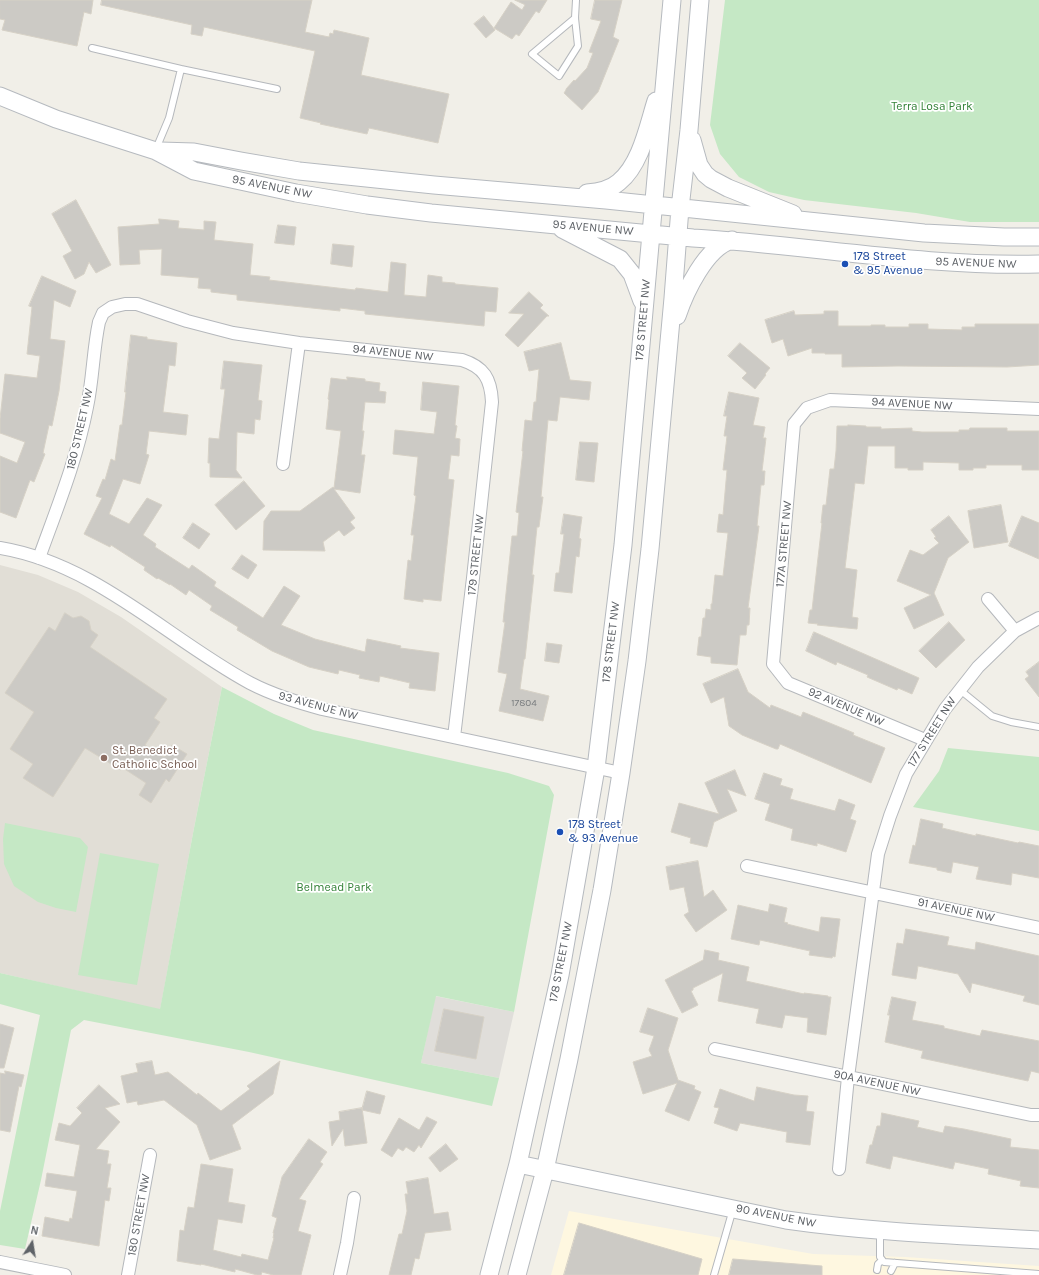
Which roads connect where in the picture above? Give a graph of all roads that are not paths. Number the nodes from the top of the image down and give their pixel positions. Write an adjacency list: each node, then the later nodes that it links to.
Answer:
1 (576, 0): 4 (lane)
2 (672, 0): 7 (main road, 178 STREET NW)
3 (700, 0): 10 (main road)
4 (575, 18): 4 (lane)
5 (92, 48): 6 (lane)
6 (181, 69): 8 (lane); 11 (lane)
7 (666, 70): 12 (main road); 13 (main road, 178 STREET NW)
8 (277, 89)
9 (0, 96): 11 (main road, 95 AVENUE NW)
10 (689, 130): 14 (main road); 15 (main road)
11 (156, 151): 12 (main road, 95 AVENUE NW); 16 (main road, 95 AVENUE NW)
12 (562, 196): 13 (main road, 95 AVENUE NW)
13 (653, 205): 14 (main road, 95 AVENUE NW); 17 (main road, 178 STREET NW)
14 (680, 208): 15 (main road, 95 AVENUE NW); 18 (main road)
15 (809, 221): 19 (main road, 95 AVENUE NW)
16 (555, 225): 17 (main road, 95 AVENUE NW); 23 (main road)
17 (651, 234): 18 (main road, 95 AVENUE NW); 23 (main road, 178 STREET NW)
18 (678, 236): 20 (main road, 95 AVENUE NW); 24 (main road)
19 (1039, 237)
20 (732, 240): 21 (main road, 95 AVENUE NW); 24 (main road)
21 (1039, 264)
22 (117, 305): 25 (street, 94 AVENUE NW); 31 (street, 180 STREET NW)
23 (644, 310): 40 (main road, 178 STREET NW)
24 (669, 338): 41 (main road)
25 (298, 343): 26 (street, 94 AVENUE NW); 29 (street)
26 (484, 373): 38 (street, 179 STREET NW)
27 (1039, 409): 28 (street, 94 AVENUE NW)
28 (794, 424): 35 (street, 177A STREET NW)
29 (283, 464)
30 (0, 548): 31 (street, 93 AVENUE NW)
31 (39, 558): 38 (street, 93 AVENUE NW)
32 (988, 599): 34 (street)
33 (1039, 618): 34 (street)
34 (1015, 631): 36 (street, 177 STREET NW)
35 (773, 664): 39 (street, 92 AVENUE NW)
36 (960, 690): 37 (lane); 39 (street, 177 STREET NW)
37 (1039, 727)
38 (454, 736): 40 (street, 93 AVENUE NW)
39 (925, 740): 43 (street, 177 STREET NW)
40 (596, 768): 41 (street, 93 AVENUE NW); 49 (main road, 178 STREET NW)
41 (621, 773): 51 (main road)
42 (747, 866): 43 (street)
43 (873, 892): 44 (street, 91 AVENUE NW); 46 (street, 177 STREET NW)
44 (1039, 928)
45 (715, 1049): 46 (street, 90A AVENUE NW)
46 (848, 1077): 47 (street, 90A AVENUE NW); 50 (street, 177 STREET NW)
47 (1039, 1115)
48 (150, 1155): 63 (street, 180 STREET NW)
49 (518, 1164): 51 (main road, 90 AVENUE NW); 65 (main road, 178 STREET NW)
50 (839, 1169)
51 (545, 1170): 53 (main road, 90 AVENUE NW); 66 (main road)
52 (354, 1198): 64 (street)
53 (733, 1208): 54 (main road, 90 AVENUE NW); 67 (lane)
54 (880, 1231): 55 (main road, 90 AVENUE NW); 56 (lane)
55 (1039, 1240)
56 (882, 1260): 58 (lane); 59 (lane)
57 (0, 1262): 62 (street)
58 (895, 1263): 60 (lane); 61 (lane)
59 (877, 1270)
60 (891, 1271)
61 (1039, 1274)
62 (65, 1275)
63 (128, 1275)
64 (340, 1275)
65 (489, 1275)
66 (517, 1275)
67 (714, 1275)

